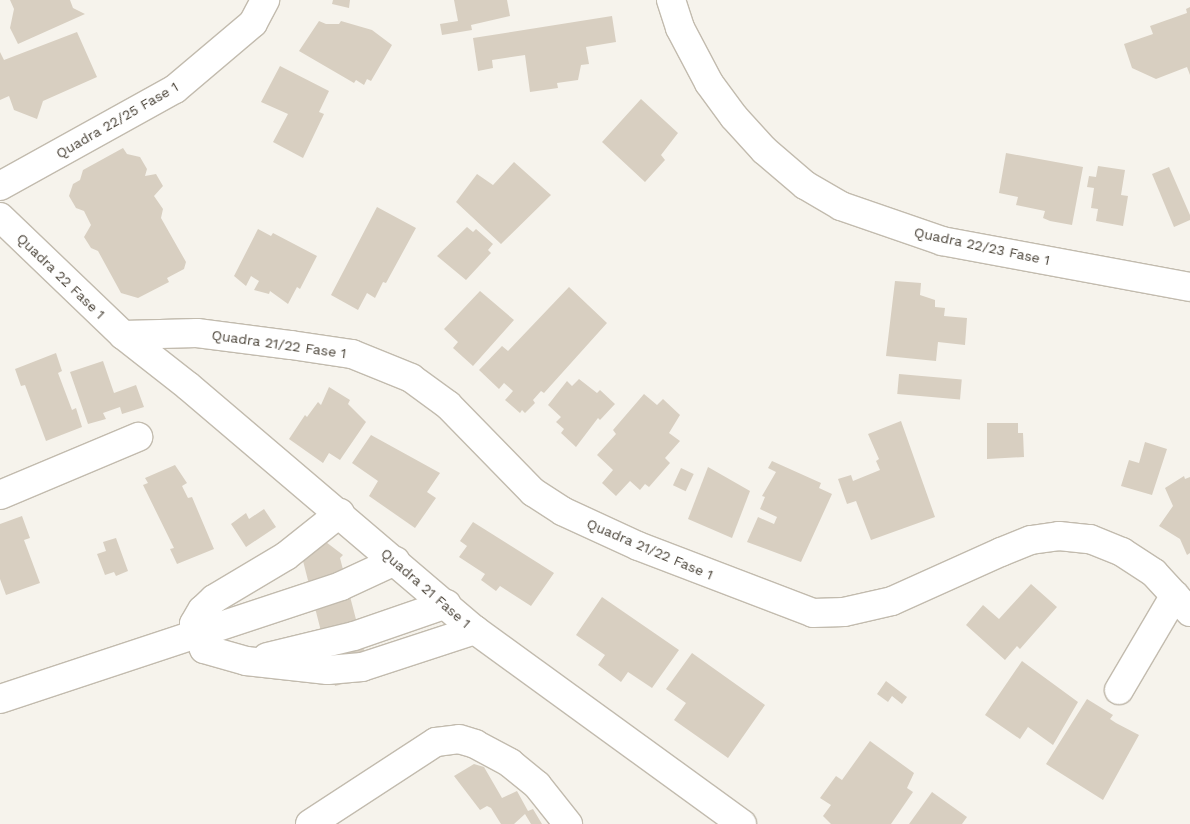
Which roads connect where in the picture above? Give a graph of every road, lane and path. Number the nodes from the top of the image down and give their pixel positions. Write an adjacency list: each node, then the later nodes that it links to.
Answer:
1 (265, 0): 3 (street, Quadra 22/25 Fase 1)
2 (671, 0): 5 (street, Quadra 22/23 Fase 1)
3 (0, 186)
4 (0, 217): 6 (street, Quadra 22 Fase 1)
5 (1190, 287)
6 (123, 335): 9 (street, Quadra 21 Fase 1); 11 (street, Quadra 21/22 Fase 1)
7 (138, 436): 8 (street)
8 (0, 494)
9 (340, 513): 10 (street, Quadra 21 Fase 1); 14 (street)
10 (395, 561): 12 (street, Quadra 21 Fase 1); 14 (street)
11 (1182, 603): 16 (street)
12 (447, 604): 13 (street, Quadra 21 Fase 1); 15 (street)
13 (475, 630): 15 (street); 20 (street, Quadra 21 Fase 1)
14 (196, 635): 15 (street); 17 (street)
15 (246, 662)
16 (1119, 690)
17 (0, 699)
18 (310, 824): 19 (street)
19 (568, 824)
20 (742, 824)

